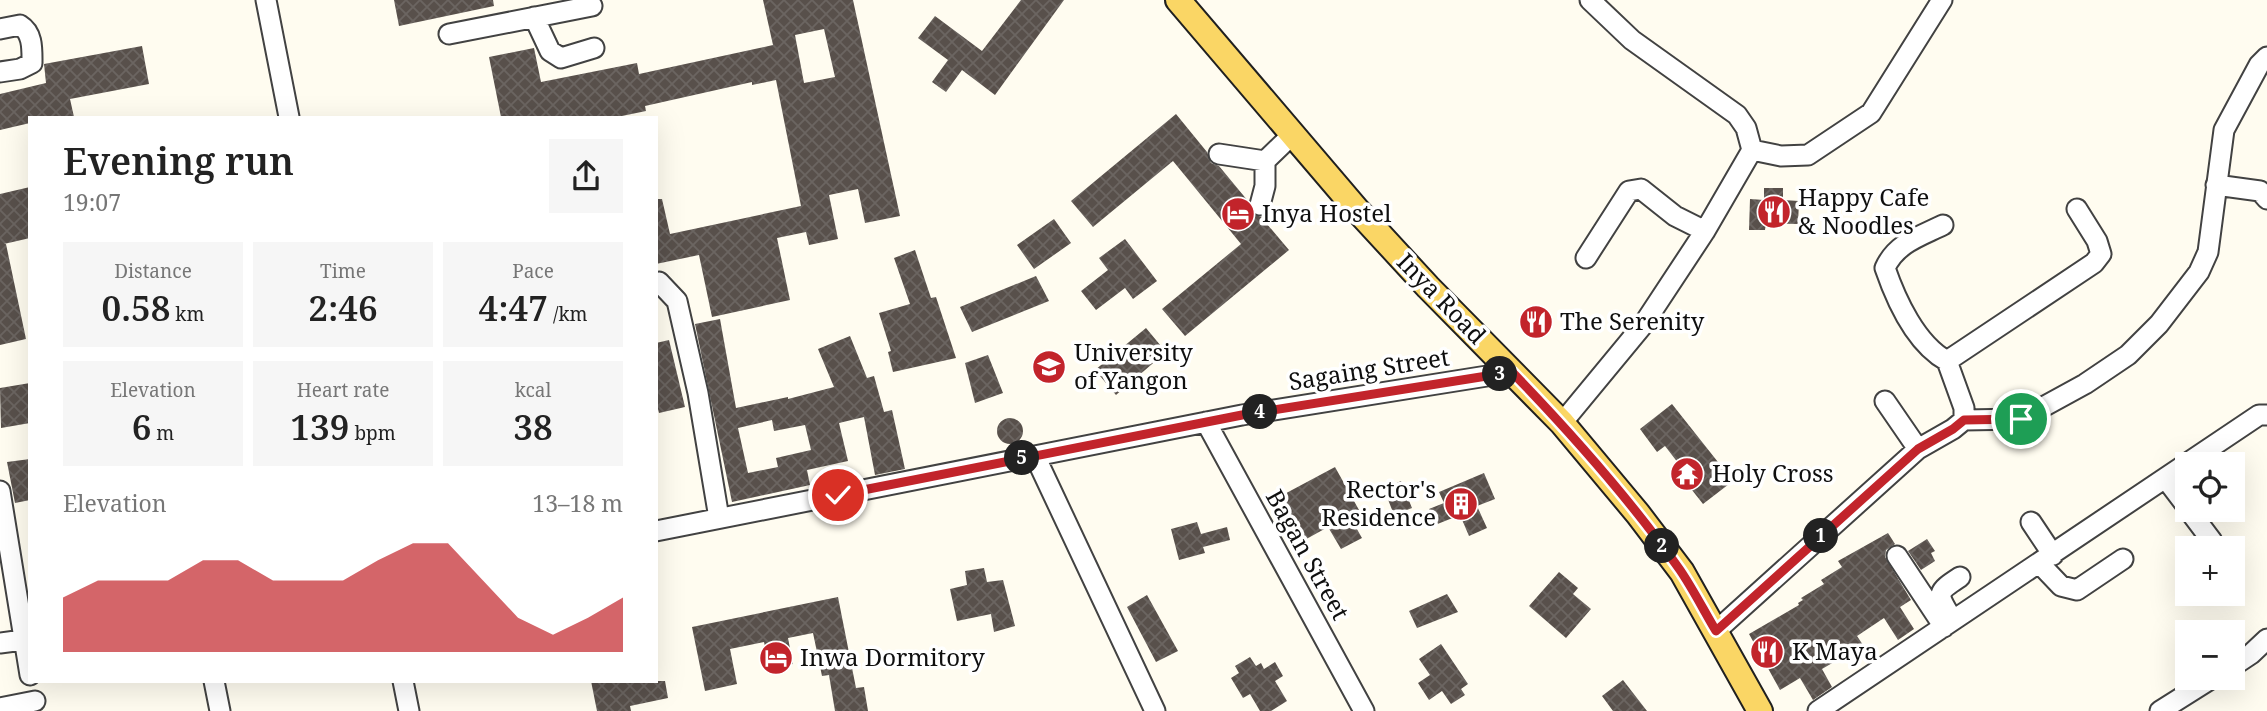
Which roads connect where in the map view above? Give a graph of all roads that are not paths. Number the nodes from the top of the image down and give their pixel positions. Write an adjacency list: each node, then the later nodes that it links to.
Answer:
1 (266, 0): 12 (street)
2 (1178, 0): 13 (main road, Inya Road)
3 (1590, 0): 14 (street)
4 (1942, 0): 14 (street)
5 (592, 6): 6 (street)
6 (534, 17): 8 (street); 9 (street)
7 (0, 29): 11 (street)
8 (449, 34)
9 (594, 48)
10 (2267, 57): 17 (street)
11 (0, 72)
12 (289, 116)
13 (1294, 133): 16 (street); 26 (main road, Inya Road)
14 (1752, 150): 22 (street)
15 (1219, 154): 16 (street)
16 (1265, 161): 19 (street)
17 (2216, 185): 18 (street); 29 (street)
18 (2267, 199)
19 (1260, 205)
20 (2077, 209): 25 (street)
21 (1943, 225): 25 (street)
22 (1704, 232): 23 (street); 31 (street)
23 (1586, 258)
24 (658, 282): 37 (street)
25 (1947, 361): 29 (street)
26 (1501, 374): 30 (street, Sagaing Street); 31 (main road, Inya Road)
27 (1885, 401): 32 (street)
28 (2267, 415): 34 (street)
29 (1964, 420): 32 (street)
30 (1206, 422): 33 (street, Sagaing Street); 60 (street, Bagan Street)
31 (1562, 423): 45 (main road, Inya Road)
32 (1918, 449): 45 (street)
33 (1035, 456): 37 (street, Sagaing Street); 59 (street)
34 (2166, 479): 36 (street); 41 (street)
35 (0, 491): 47 (street)
36 (2175, 491)
37 (719, 519): 39 (street, Sagaing Street)
38 (2031, 522): 41 (street)
39 (658, 531)
40 (1897, 556): 44 (street)
41 (2047, 559): 42 (street); 44 (street)
42 (2123, 559)
43 (1961, 577): 44 (street)
44 (1949, 624): 62 (street)
45 (1716, 631): 61 (main road, Inya Road)
46 (2267, 639): 49 (street)
47 (23, 640): 48 (street); 50 (street)
48 (0, 643)
49 (2245, 658)
50 (28, 665)
51 (31, 683): 55 (street)
52 (214, 683): 57 (street)
53 (403, 683): 58 (street)
54 (2193, 690): 63 (street)
55 (36, 706): 56 (street)
56 (0, 708)
57 (220, 711)
58 (409, 711)
59 (1156, 711)
60 (1364, 711)
61 (1760, 711)
62 (1818, 711)
63 (2160, 711)

